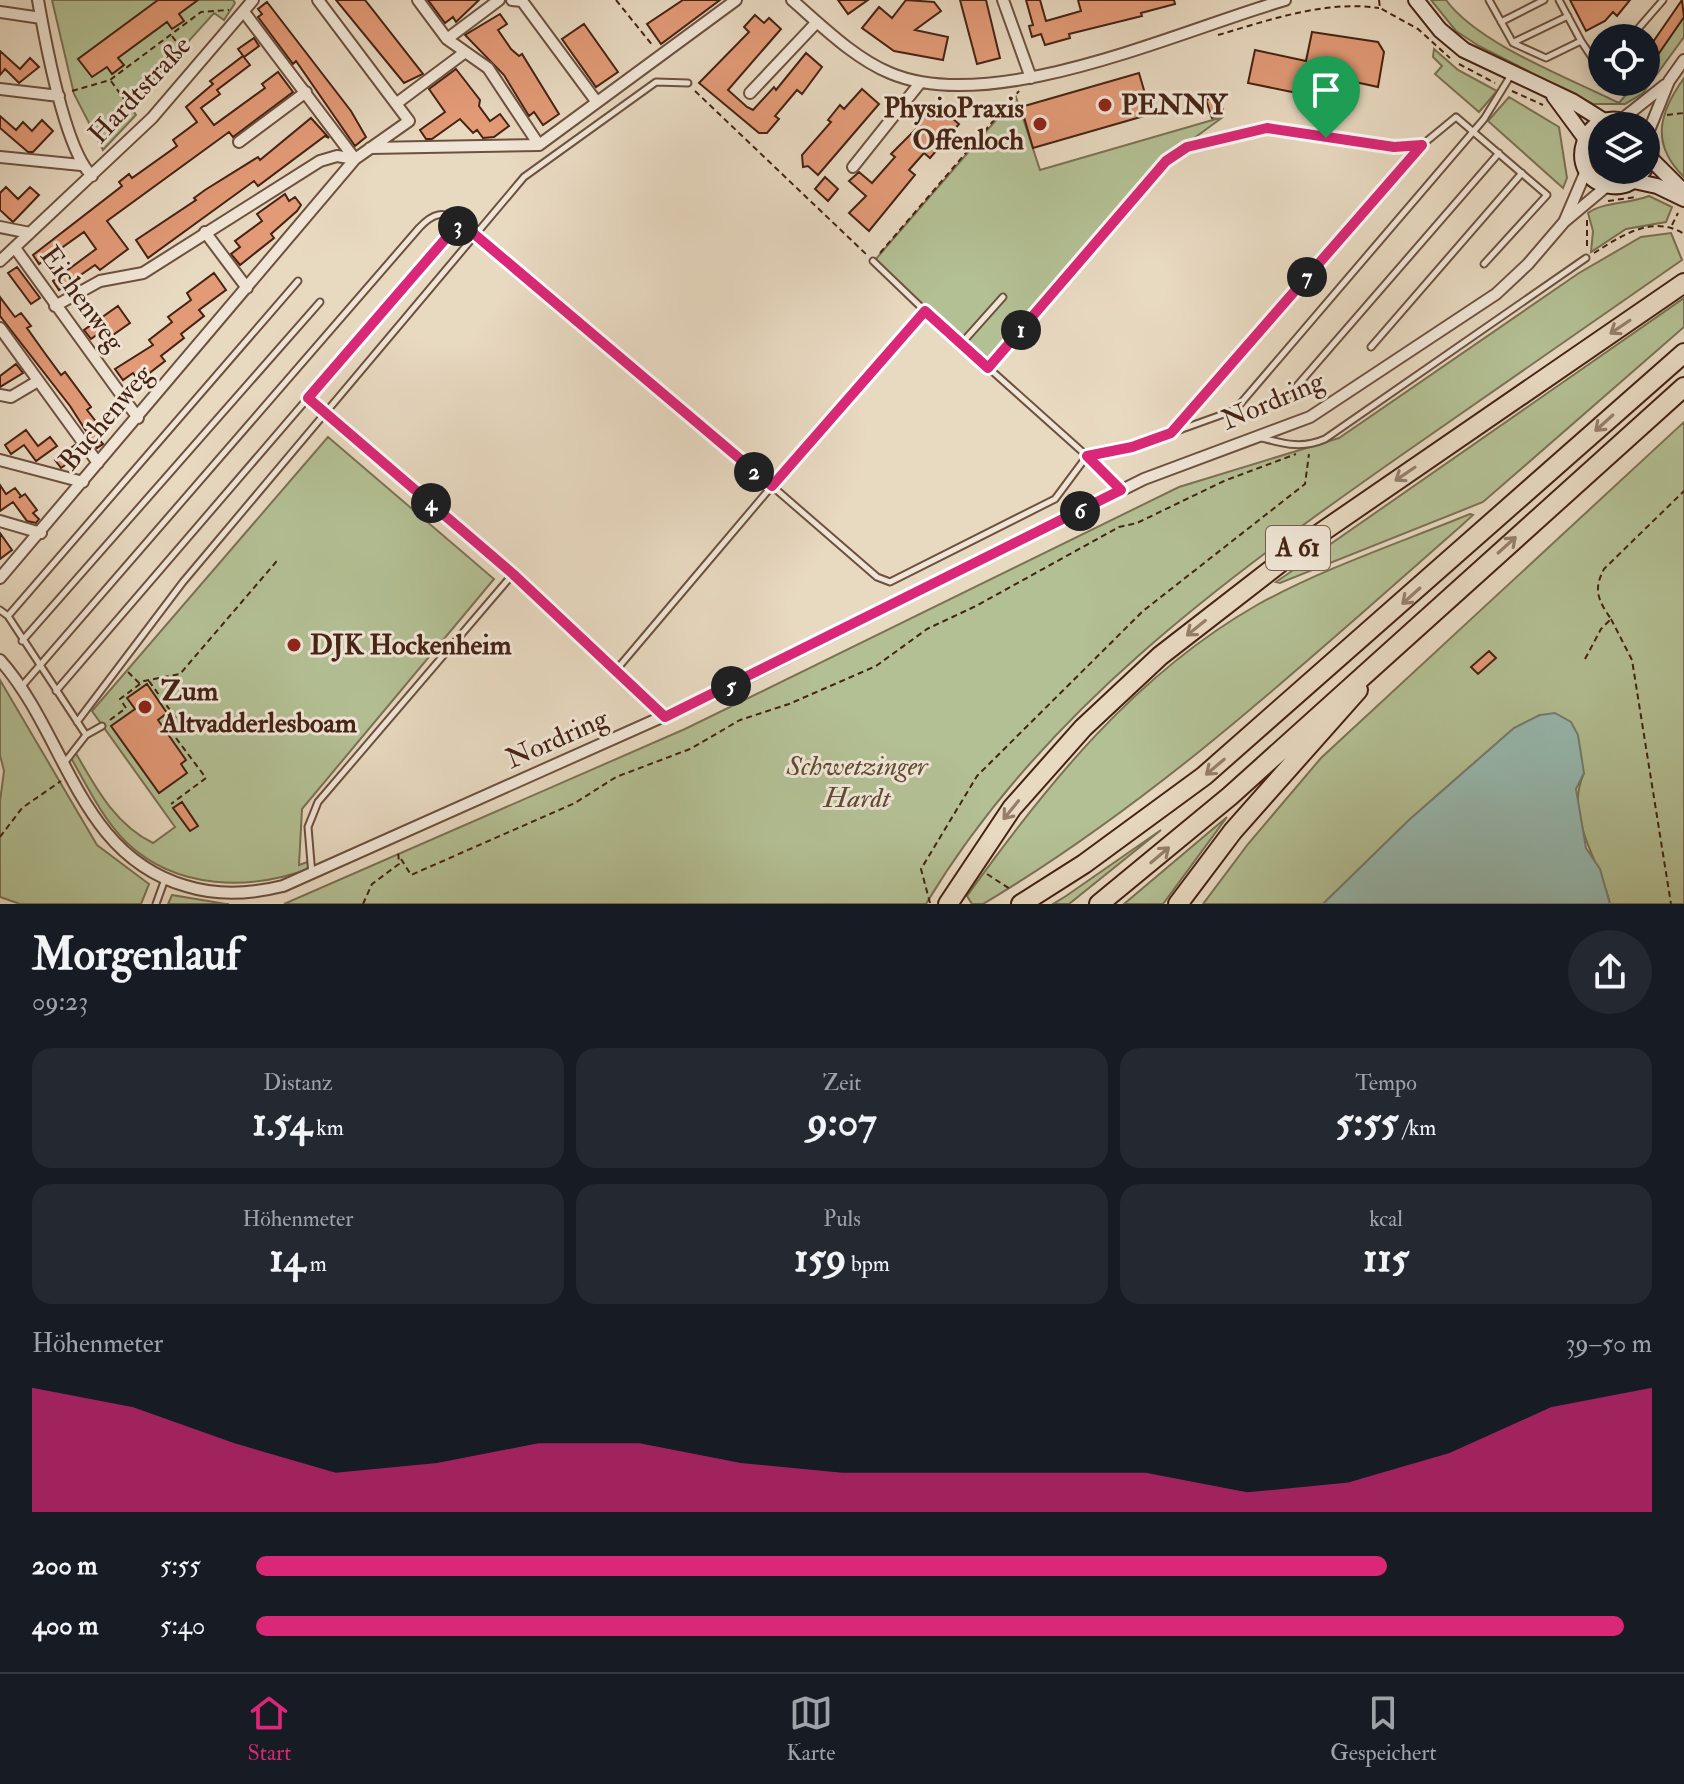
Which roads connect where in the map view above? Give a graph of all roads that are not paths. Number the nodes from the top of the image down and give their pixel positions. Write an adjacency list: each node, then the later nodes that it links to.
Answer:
1 (38, 0): 20 (street)
2 (318, 0): 41 (street)
3 (418, 0): 24 (street)
4 (499, 0): 24 (street)
5 (512, 0): 6 (street)
6 (522, 0): 40 (street)
7 (736, 0): 40 (street)
8 (792, 0): 21 (street)
9 (1003, 0): 31 (street)
10 (1285, 0): 16 (street)
11 (1416, 0): 30 (main road)
12 (1489, 0): 22 (lane)
13 (1544, 0): 22 (lane)
14 (1559, 0): 19 (lane)
15 (1663, 0): 23 (lane)
16 (1270, 2): 31 (street)
17 (248, 7): 36 (street); 60 (street, Hardtstraße)
18 (0, 12): 20 (street)
19 (1568, 16): 25 (lane); 26 (lane)
20 (41, 18): 39 (street)
21 (817, 22): 34 (street); 37 (street)
22 (1501, 22): 26 (lane)
23 (1642, 24)
24 (447, 39): 28 (street)
25 (1581, 41): 26 (lane); 27 (lane)
26 (1513, 43)
27 (1588, 49)
28 (464, 53): 41 (street); 49 (street)
29 (1684, 60): 32 (street)
30 (1511, 75): 38 (main road); 45 (lane)
31 (1031, 78): 34 (street)
32 (1669, 81): 43 (street); 44 (street)
33 (688, 83): 71 (lane)
34 (920, 83): 56 (street)
35 (0, 89): 39 (street)
36 (306, 92): 48 (street); 54 (street)
37 (750, 93)
38 (1551, 93): 42 (main road); 47 (main road)
39 (59, 95): 55 (street)
40 (596, 101): 49 (street)
41 (397, 103): 51 (street, Buchenweg)
42 (1590, 112)
43 (1639, 112)
44 (1659, 112)
45 (1474, 130): 50 (lane); 52 (lane); 96 (lane)
46 (1588, 135): 47 (main road)
47 (1585, 138): 57 (main road)
48 (239, 142)
49 (539, 145): 51 (street)
50 (1422, 145): 88 (lane); 96 (lane)
51 (370, 148): 54 (street, Buchenweg)
52 (1499, 153): 59 (lane); 93 (lane)
53 (0, 157): 55 (street)
54 (355, 159): 69 (street); 79 (street, Buchenweg)
55 (81, 165): 60 (street)
56 (853, 167)
57 (1586, 171): 63 (main road); 67 (street, Nordring)
58 (1660, 172): 64 (main road)
59 (1522, 173): 76 (lane); 86 (lane)
60 (92, 176): 70 (street, Hardtstraße)
61 (1610, 184): 63 (main road)
62 (1656, 184): 65 (main road)
63 (1607, 186): 67 (street, Nordring)
64 (1684, 192)
65 (1682, 203)
66 (460, 222): 71 (lane); 92 (lane); 113 (lane)
67 (1564, 222): 97 (street, Nordring)
68 (0, 227): 70 (street)
69 (205, 232): 79 (street); 82 (street)
70 (30, 233): 72 (street, Hardtstraße)
71 (476, 236): 94 (lane); 102 (lane)
72 (15, 248): 74 (street, Hardtstraße); 82 (street, Eichenweg)
73 (1586, 258): 97 (lane)
74 (0, 261)
75 (873, 261): 83 (lane)
76 (1484, 264)
77 (298, 281): 109 (lane)
78 (1684, 283): 125 (highway, A 61, one-way to 125)
79 (247, 288): 95 (street, Buchenweg)
80 (1003, 297): 85 (lane)
81 (320, 302): 110 (lane)
82 (55, 306): 95 (street, Eichenweg)
83 (925, 311): 85 (lane); 102 (lane)
84 (0, 328): 89 (street)
85 (961, 344): 88 (lane)
86 (1371, 347)
87 (1684, 353): 124 (highway, one-way to 124)
88 (988, 368): 98 (lane)
89 (38, 381): 91 (street); 100 (street)
90 (1684, 387): 111 (highway, one-way to 90)
91 (0, 395)
92 (308, 398): 94 (lane); 116 (lane)
93 (1283, 402)
94 (326, 414): 107 (lane); 118 (lane)
95 (138, 418): 100 (street, Buchenweg)
96 (1171, 433): 98 (lane)
97 (1261, 437): 103 (street, Nordring)
98 (1087, 456): 102 (lane); 103 (lane)
99 (0, 460): 101 (street)
100 (98, 463): 101 (street, Buchenweg)
101 (83, 482): 105 (street, Buchenweg)
102 (772, 486): 114 (lane)
103 (1121, 490): 117 (street, Nordring)
104 (0, 521): 105 (street)
105 (41, 533): 106 (street, Buchenweg)
106 (1, 574)
107 (513, 574): 114 (lane); 122 (lane)
108 (0, 610): 109 (lane)
109 (8, 616): 110 (lane)
110 (22, 641): 113 (lane)
111 (1386, 653): 127 (highway, one-way to 111); 128 (highway)
112 (0, 660): 115 (street, Nordring)
113 (40, 667): 115 (lane); 116 (lane)
114 (617, 669): 117 (lane)
115 (21, 687): 121 (street, Nordring)
116 (56, 691): 118 (lane)
117 (665, 717): 122 (street, Nordring)
118 (77, 722): 120 (lane)
119 (102, 726): 120 (lane)
120 (86, 735): 121 (lane)
121 (63, 765): 123 (street, Nordring)
122 (312, 875): 123 (street, Nordring)
123 (165, 879): 126 (lane)
124 (1016, 897)
125 (939, 903)
126 (156, 904)
127 (1099, 904)
128 (1178, 904)

